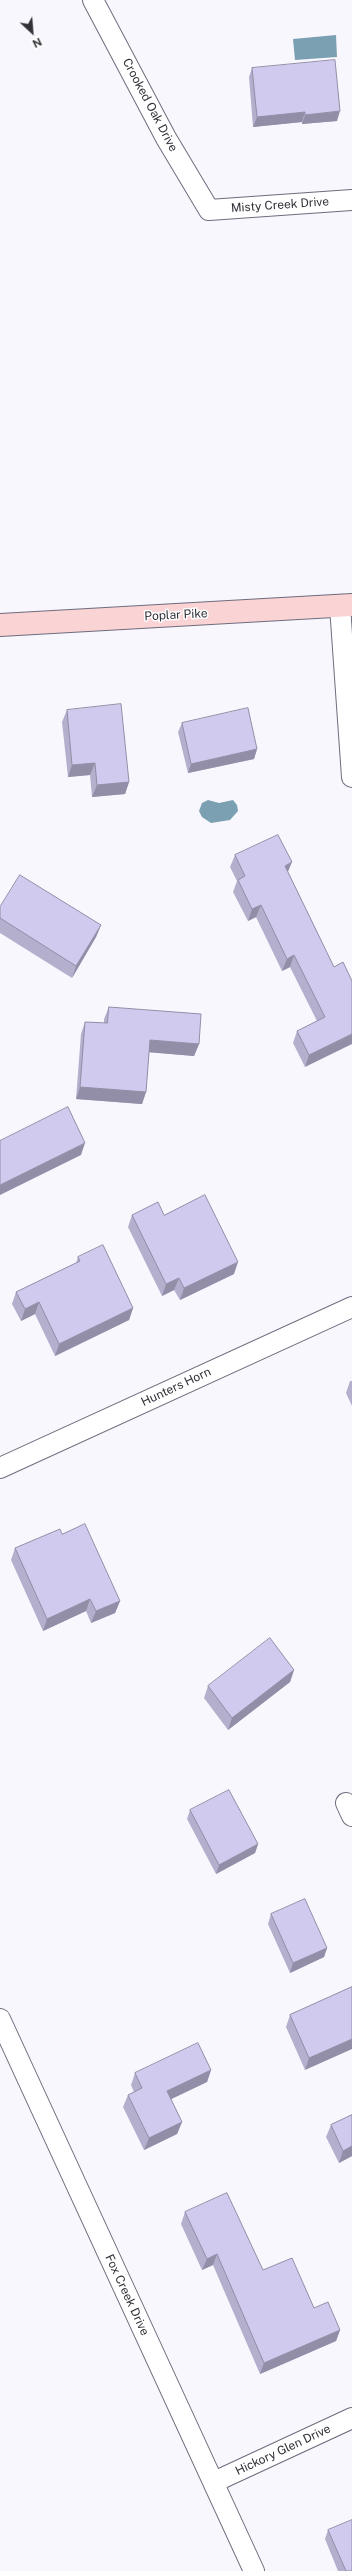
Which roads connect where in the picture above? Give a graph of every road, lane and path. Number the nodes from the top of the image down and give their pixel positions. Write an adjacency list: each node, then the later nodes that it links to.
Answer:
1 (93, 0): 3 (street, Crooked Oak Drive)
2 (352, 200): 3 (street, Misty Creek Drive)
3 (209, 210)
4 (346, 606): 5 (main road, Poplar Pike); 6 (street)
5 (0, 625)
6 (352, 777)
7 (352, 1307): 8 (street, Hunters Horn)
8 (0, 1468)
9 (0, 2019): 11 (street, Fox Creek Drive)
10 (352, 2418): 11 (street, Hickory Glen Drive)
11 (214, 2482): 12 (street, Fox Creek Drive)
12 (254, 2571)

